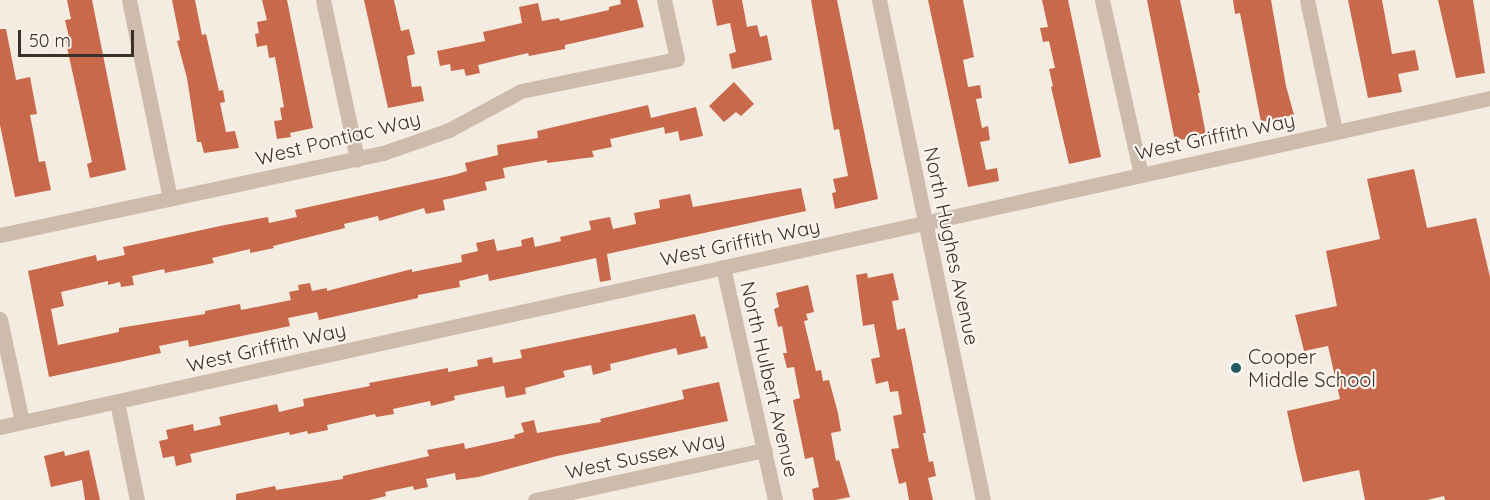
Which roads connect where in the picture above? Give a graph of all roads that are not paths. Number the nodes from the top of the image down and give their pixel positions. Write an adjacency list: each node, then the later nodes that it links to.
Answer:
1 (129, 0): 11 (street)
2 (323, 0): 9 (street)
3 (664, 0): 9 (street, West Pontiac Way)
4 (879, 0): 12 (street, North Hughes Avenue)
5 (1102, 0): 10 (street)
6 (1307, 0): 8 (street)
7 (1490, 98): 8 (street, West Griffith Way)
8 (1335, 131): 10 (street, West Griffith Way)
9 (357, 159): 11 (street, West Pontiac Way)
10 (1141, 174): 12 (street, West Griffith Way)
11 (171, 198): 13 (street, West Pontiac Way)
12 (926, 222): 14 (street, West Griffith Way); 23 (street, North Hughes Avenue)
13 (0, 235)
14 (723, 267): 16 (street, West Griffith Way); 19 (street, North Hulbert Avenue)
15 (0, 319): 17 (street)
16 (117, 402): 17 (street, West Griffith Way); 20 (street)
17 (22, 422): 18 (street, West Griffith Way)
18 (0, 427)
19 (765, 450): 21 (street, West Sussex Way); 22 (street, North Hulbert Avenue)
20 (136, 500)
21 (535, 500)
22 (775, 500)
23 (983, 500)

